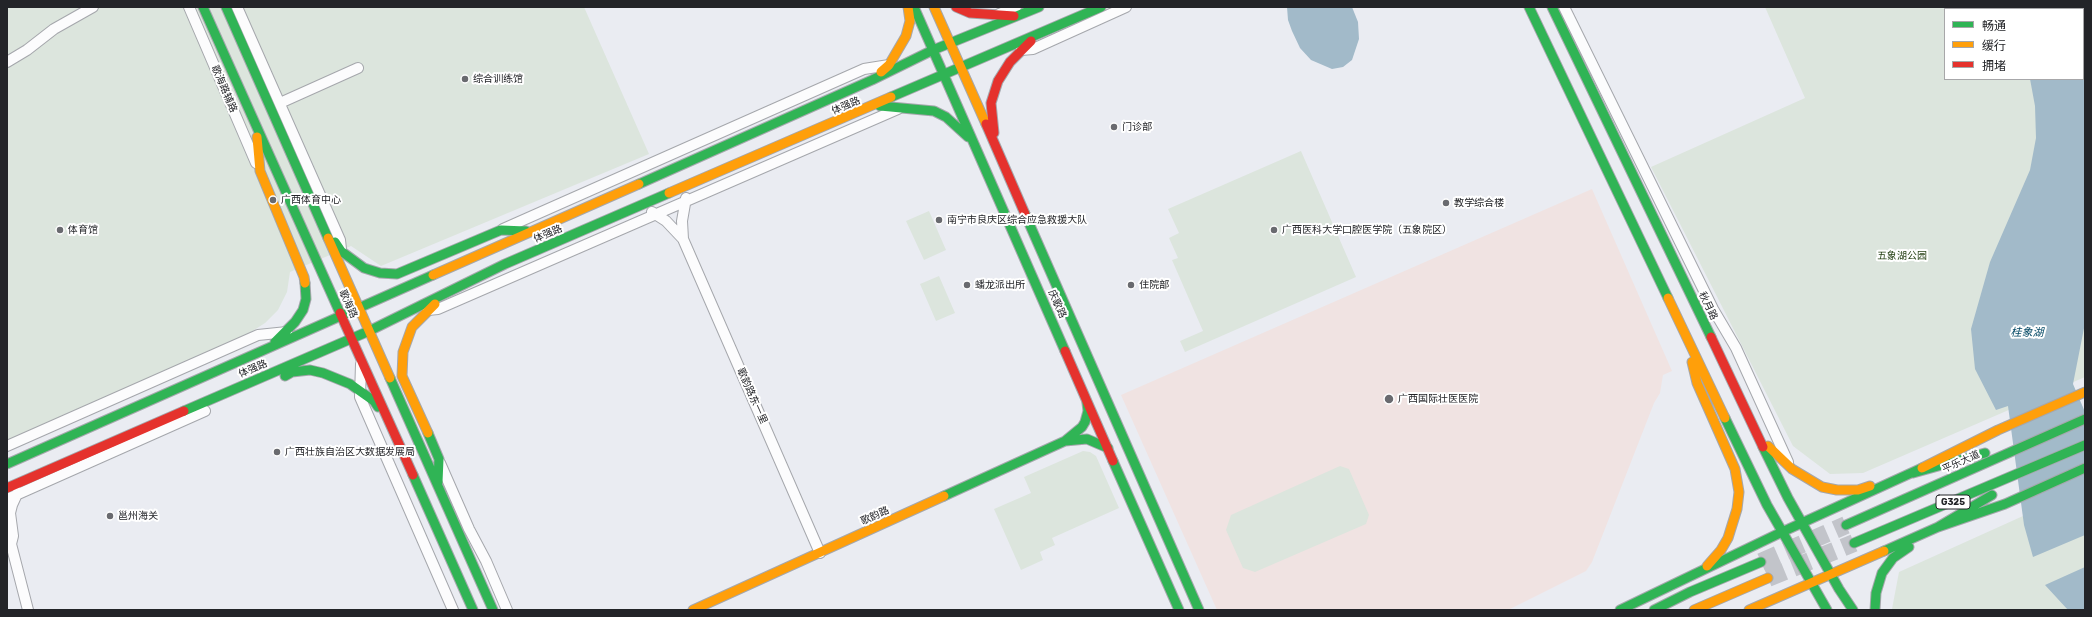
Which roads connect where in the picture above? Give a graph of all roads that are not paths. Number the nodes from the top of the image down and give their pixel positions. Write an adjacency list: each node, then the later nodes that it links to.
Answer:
1 (93, 7): 27 (street)
2 (188, 7): 39 (street, 歌海路辅路)
3 (203, 7): 36 (main road, 歌海路)
4 (226, 7): 46 (main road, 歌海路)
5 (237, 7): 33 (street)
6 (908, 7): 28 (main road)
7 (914, 7): 23 (main road, 庆歌路)
8 (934, 7): 21 (main road, 庆歌路)
9 (956, 7): 18 (main road)
10 (1039, 7): 17 (main road, 体强路)
11 (1100, 7): 20 (main road, 体强路)
12 (1126, 7): 24 (street)
13 (1529, 7): 22 (main road, 秋月路)
14 (1552, 7): 19 (main road, 秋月路)
15 (1558, 7): 19 (main road)
16 (1564, 7): 81 (street)
17 (1017, 12): 18 (street); 21 (main road, 体强路)
18 (998, 15)
19 (1562, 27): 22 (main road, 秋月路)
20 (1038, 34): 24 (main road); 25 (main road, 体强路)
21 (950, 43): 23 (main road, 体强路); 30 (main road, 庆歌路)
22 (1560, 47): 60 (main road, 秋月路); 71 (main road, 秋月路)
23 (933, 50): 26 (main road, 体强路); 31 (main road, 庆歌路)
24 (1023, 50): 25 (street); 37 (main road)
25 (1001, 51): 30 (main road, 体强路)
26 (908, 61): 28 (street); 32 (main road, 体强路)
27 (7, 62)
28 (888, 65): 32 (main road); 47 (street)
29 (358, 68): 33 (street)
30 (961, 68): 31 (main road, 体强路); 37 (main road, 庆歌路)
31 (944, 76): 34 (main road, 体强路); 38 (main road, 庆歌路)
32 (872, 80): 48 (main road, 体强路)
33 (280, 103): 50 (street)
34 (872, 107): 35 (main road); 40 (main road, 体强路)
35 (902, 107): 38 (main road); 41 (street)
36 (256, 126): 39 (main road); 56 (main road, 歌海路)
37 (997, 151): 42 (main road, 庆歌路)
38 (981, 158): 44 (main road, 庆歌路)
39 (260, 171): 59 (main road)
40 (691, 184): 41 (street, 歌韵路东一里); 43 (main road, 体强路)
41 (685, 201): 45 (street); 49 (street, 歌韵路东一里)
42 (1020, 202): 44 (main road); 108 (main road, 庆歌路)
43 (639, 207): 45 (street, 歌韵路东一里); 52 (main road, 体强路)
44 (1003, 209): 66 (main road, 庆歌路)
45 (655, 214): 49 (street, 歌韵路东一里); 54 (street)
46 (324, 227): 50 (main road); 51 (main road, 歌海路)
47 (501, 230): 48 (main road); 50 (main road)
48 (528, 231): 53 (main road, 体强路)
49 (684, 239): 94 (street, 歌韵路东一里)
50 (341, 251): 51 (street)
51 (341, 267): 53 (main road, 歌海路)
52 (448, 292): 54 (main road); 55 (main road, 体强路)
53 (359, 308): 56 (main road, 体强路); 58 (main road, 歌海路)
54 (428, 310): 55 (street); 77 (main road)
55 (406, 313): 58 (main road, 体强路)
56 (341, 317): 57 (main road, 体强路); 61 (main road, 歌海路)
57 (313, 329): 59 (street); 62 (main road, 体强路)
58 (369, 331): 61 (main road, 体强路); 84 (main road, 歌海路)
59 (286, 332): 62 (main road); 75 (street)
60 (1686, 337): 91 (main road, 秋月路); 96 (main road)
61 (351, 339): 63 (main road, 歌海路); 68 (main road, 体强路)
62 (264, 351): 79 (main road, 体强路)
63 (361, 362): 64 (street); 70 (main road, 歌海路)
64 (361, 390): 67 (main road); 70 (main road); 102 (street)
65 (2085, 392): 82 (main road)
66 (1086, 398): 73 (main road, 歌韵路); 76 (main road, 庆歌路)
67 (205, 411): 68 (main road); 86 (street)
68 (176, 415): 83 (main road, 体强路)
69 (2085, 419): 72 (main road, 平乐大道)
70 (388, 422): 103 (main road, 歌海路)
71 (1758, 436): 81 (main road); 88 (main road, 秋月路)
72 (2041, 439): 82 (main road); 89 (main road, 平乐大道)
73 (1065, 442): 76 (main road, 歌韵路); 94 (main road, 歌韵路)
74 (2085, 445): 78 (main road, G325)
75 (7, 446)
76 (1108, 448): 107 (main road, 庆歌路)
77 (439, 459): 84 (main road); 105 (street)
78 (2052, 460): 90 (main road); 93 (main road, G325)
79 (7, 464)
80 (2085, 468): 90 (main road)
81 (1792, 470): 82 (main road)
82 (1913, 473): 88 (main road)
83 (28, 479): 85 (main road, 体强路); 86 (street)
84 (438, 486): 104 (main road, 歌海路)
85 (7, 488)
86 (17, 494): 87 (street); 92 (street)
87 (7, 498)
88 (1803, 524): 91 (main road); 97 (main road, 秋月路)
89 (1846, 525)
90 (1938, 527): 97 (main road); 116 (main road)
91 (1782, 532): 96 (main road); 99 (main road, 秋月路)
92 (9, 542): 101 (street)
93 (1854, 543)
94 (820, 552): 106 (main road, 歌韵路)
95 (1761, 562): 110 (main road)
96 (1703, 570): 109 (main road)
97 (1831, 576): 99 (main road); 115 (main road, 秋月路)
98 (1768, 578): 111 (main road)
99 (1812, 584): 100 (main road, 秋月路); 112 (main road)
100 (1820, 600): 113 (street); 114 (main road, 秋月路)
101 (28, 610)
102 (453, 610)
103 (473, 610)
104 (493, 610)
105 (507, 610)
106 (693, 610)
107 (1179, 610)
108 (1199, 610)
109 (1620, 610)
110 (1654, 610)
111 (1694, 610)
112 (1749, 610)
113 (1823, 610)
114 (1827, 610)
115 (1853, 610)
116 (1875, 610)

